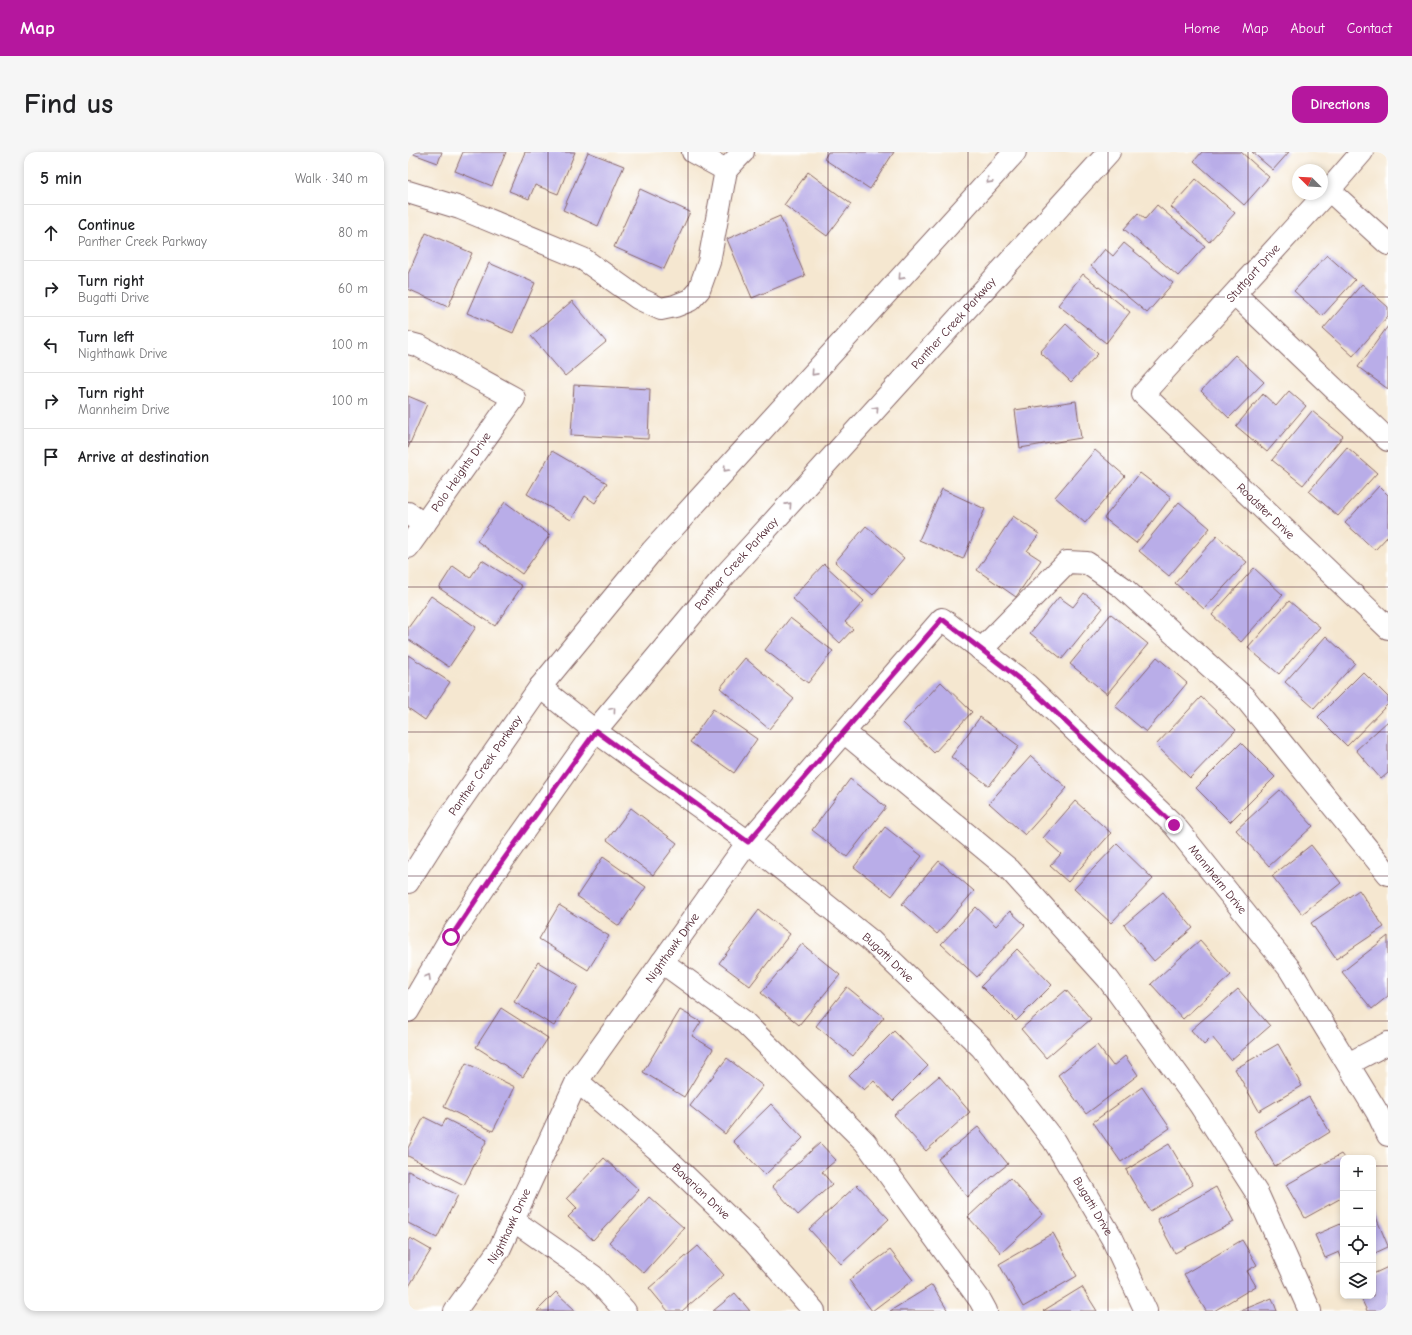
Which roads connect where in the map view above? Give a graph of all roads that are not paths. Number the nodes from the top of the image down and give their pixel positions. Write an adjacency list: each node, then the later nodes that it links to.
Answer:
1 (693, 152): 6 (street)
2 (743, 152): 6 (street)
3 (1015, 152): 19 (street, Panther Creek Parkway, one-way to 19)
4 (1109, 152): 20 (street, Panther Creek Parkway, one-way to 4)
5 (1362, 152): 7 (street, Stuttgart Drive)
6 (726, 170): 8 (street)
7 (1329, 190): 9 (street); 10 (street, Stuttgart Drive)
8 (408, 192)
9 (1388, 244)
10 (1235, 294): 12 (street, Stuttgart Drive); 13 (street)
11 (408, 343): 14 (street, Polo Heights Drive)
12 (1143, 394): 17 (street, Roadster Drive)
13 (1388, 440)
14 (416, 519): 15 (street, Polo Heights Drive)
15 (408, 547)
16 (942, 619): 18 (street, Mannheim Drive); 21 (street, Nighthawk Drive)
17 (1388, 628)
18 (981, 650): 23 (street); 28 (street, Mannheim Drive)
19 (540, 687): 20 (street, Bugatti Drive); 24 (street, Panther Creek Parkway)
20 (596, 731): 22 (street, Bugatti Drive); 26 (street, Panther Creek Parkway, one-way to 20)
21 (844, 732): 22 (street, Nighthawk Drive); 37 (street)
22 (748, 842): 25 (street, Nighthawk Drive); 36 (street, Bugatti Drive)
23 (1388, 874)
24 (408, 882)
25 (662, 962): 29 (street, Nighthawk Drive); 35 (street)
26 (408, 1011)
27 (1388, 1043): 28 (street)
28 (1348, 1064): 30 (street, Mannheim Drive)
29 (577, 1081): 31 (street, Nighthawk Drive); 34 (street, Bavarian Drive)
30 (1388, 1135)
31 (513, 1220): 32 (street, Nighthawk Drive); 33 (street)
32 (455, 1311)
33 (625, 1311)
34 (814, 1311)
35 (986, 1311)
36 (1146, 1311)
37 (1310, 1311)

